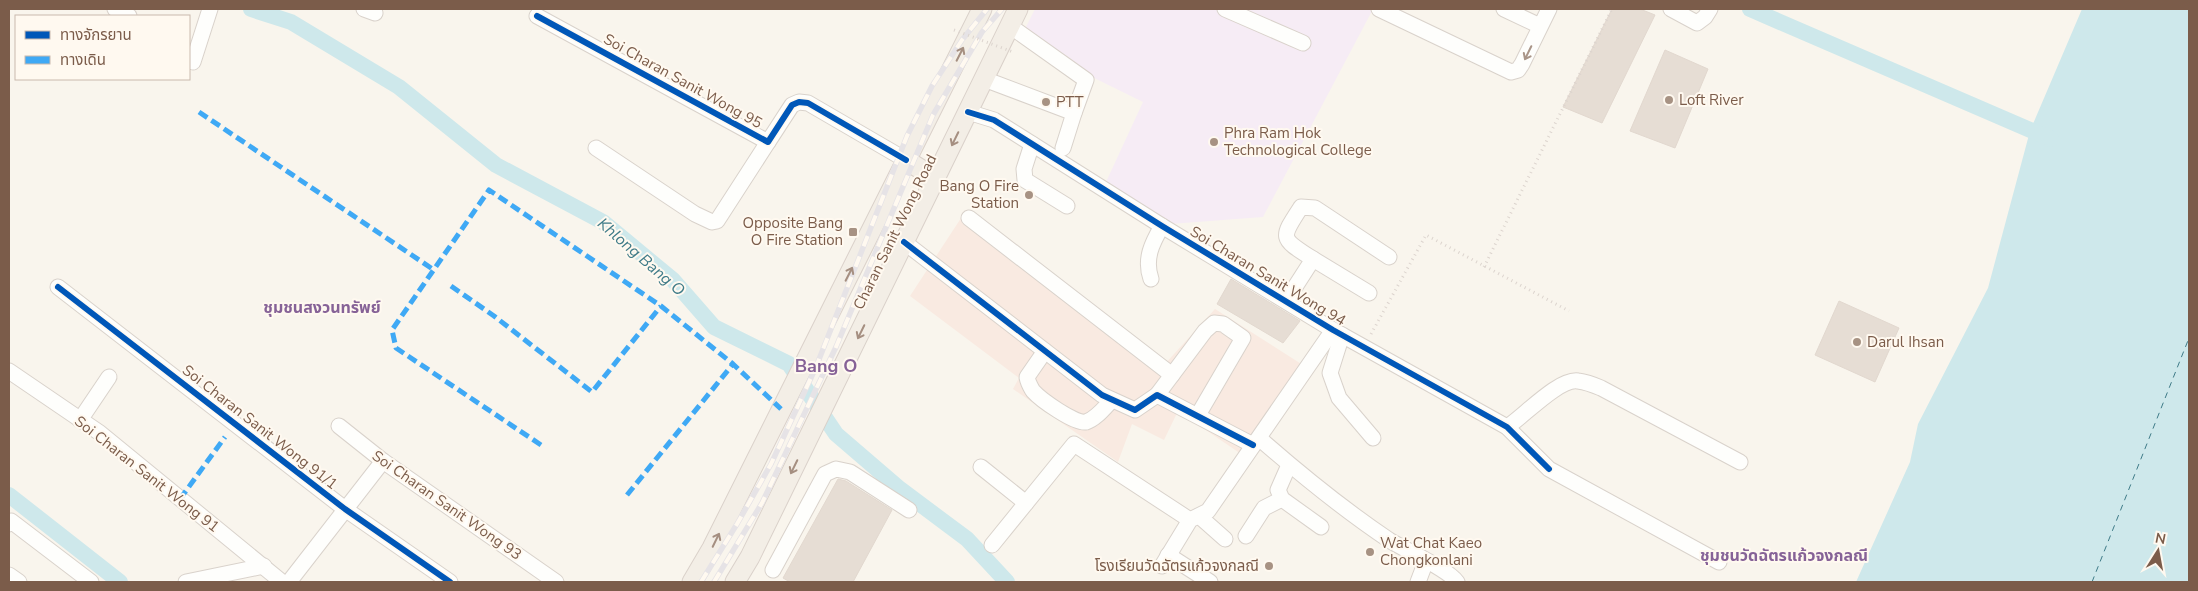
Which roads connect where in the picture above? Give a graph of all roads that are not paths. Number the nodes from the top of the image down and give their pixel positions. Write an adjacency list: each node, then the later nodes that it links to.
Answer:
1 (115, 9): 11 (street)
2 (210, 9): 16 (street)
3 (1018, 9): 13 (main road, Charan Sanit Wong Road)
4 (1225, 9): 15 (street)
5 (1378, 9): 14 (street, one-way to 5)
6 (1504, 9): 14 (street)
7 (1549, 9): 14 (street)
8 (1671, 9): 9 (street)
9 (1710, 9)
10 (979, 10): 18 (main road, Charan Sanit Wong Road, one-way to 10)
11 (127, 15)
12 (537, 16): 21 (street, Soi Charan Sanit Wong 95)
13 (1010, 26): 17 (main road, Charan Sanit Wong Road); 20 (street)
14 (1540, 26)
15 (1303, 43)
16 (193, 54)
17 (984, 79): 19 (main road, Charan Sanit Wong Road); 20 (street)
18 (938, 97): 19 (main road); 25 (main road, Charan Sanit Wong Road)
19 (968, 112): 22 (street, Soi Charan Sanit Wong 94); 26 (main road, Charan Sanit Wong Road, one-way to 26)
20 (1074, 113): 24 (street)
21 (768, 142): 23 (street); 25 (street, Soi Charan Sanit Wong 95)
22 (1032, 144): 27 (street); 29 (street, Soi Charan Sanit Wong 94)
23 (596, 148)
24 (1063, 148)
25 (906, 160): 26 (main road); 76 (main road, Charan Sanit Wong Road, one-way to 25)
26 (935, 178): 30 (main road, Charan Sanit Wong Road)
27 (1067, 206)
28 (969, 218): 40 (street)
29 (1162, 226): 33 (street); 36 (street, Soi Charan Sanit Wong 94)
30 (904, 242): 38 (street); 77 (main road, Charan Sanit Wong Road, one-way to 77)
31 (1388, 257): 32 (street)
32 (1313, 259): 35 (street); 36 (street)
33 (1151, 279)
34 (58, 287): 56 (street, Soi Charan Sanit Wong 91/1)
35 (1369, 293)
36 (1286, 301): 37 (street, Soi Charan Sanit Wong 94)
37 (1338, 332): 47 (street, Soi Charan Sanit Wong 94); 48 (street); 49 (street)
38 (1045, 351): 43 (street); 43 (street)
39 (9, 371): 45 (street, Soi Charan Sanit Wong 91)
40 (1172, 376): 42 (street); 44 (street)
41 (109, 377): 45 (street)
42 (1157, 395): 43 (street); 44 (street)
43 (1112, 400)
44 (1198, 415): 49 (street)
45 (80, 420): 66 (street, Soi Charan Sanit Wong 91)
46 (339, 426): 50 (street, Soi Charan Sanit Wong 93)
47 (1508, 427): 51 (street); 65 (street, Soi Charan Sanit Wong 94)
48 (1373, 438)
49 (1256, 442): 52 (street); 58 (street)
50 (382, 461): 56 (street); 75 (street, Soi Charan Sanit Wong 93)
51 (1740, 462)
52 (1289, 465): 54 (street); 64 (street)
53 (981, 467): 55 (street)
54 (1282, 499): 60 (street); 61 (street)
55 (1026, 503): 58 (street); 63 (street)
56 (346, 509): 73 (street); 74 (street, Soi Charan Sanit Wong 91/1)
57 (909, 510): 67 (street)
58 (1194, 518): 62 (street); 78 (street)
59 (9, 524): 70 (street)
60 (1321, 527)
61 (1246, 536)
62 (1225, 539)
63 (992, 545)
64 (1426, 561): 79 (street); 80 (street)
65 (1719, 562)
66 (264, 566): 71 (street); 72 (street, Soi Charan Sanit Wong 91)
67 (773, 570)
68 (9, 575): 69 (street)
69 (19, 582)
70 (91, 582)
71 (186, 582)
72 (282, 582)
73 (289, 582)
74 (450, 582)
75 (556, 582)
76 (692, 582)
77 (735, 582)
78 (1210, 582)
79 (1418, 582)
80 (1457, 582)

